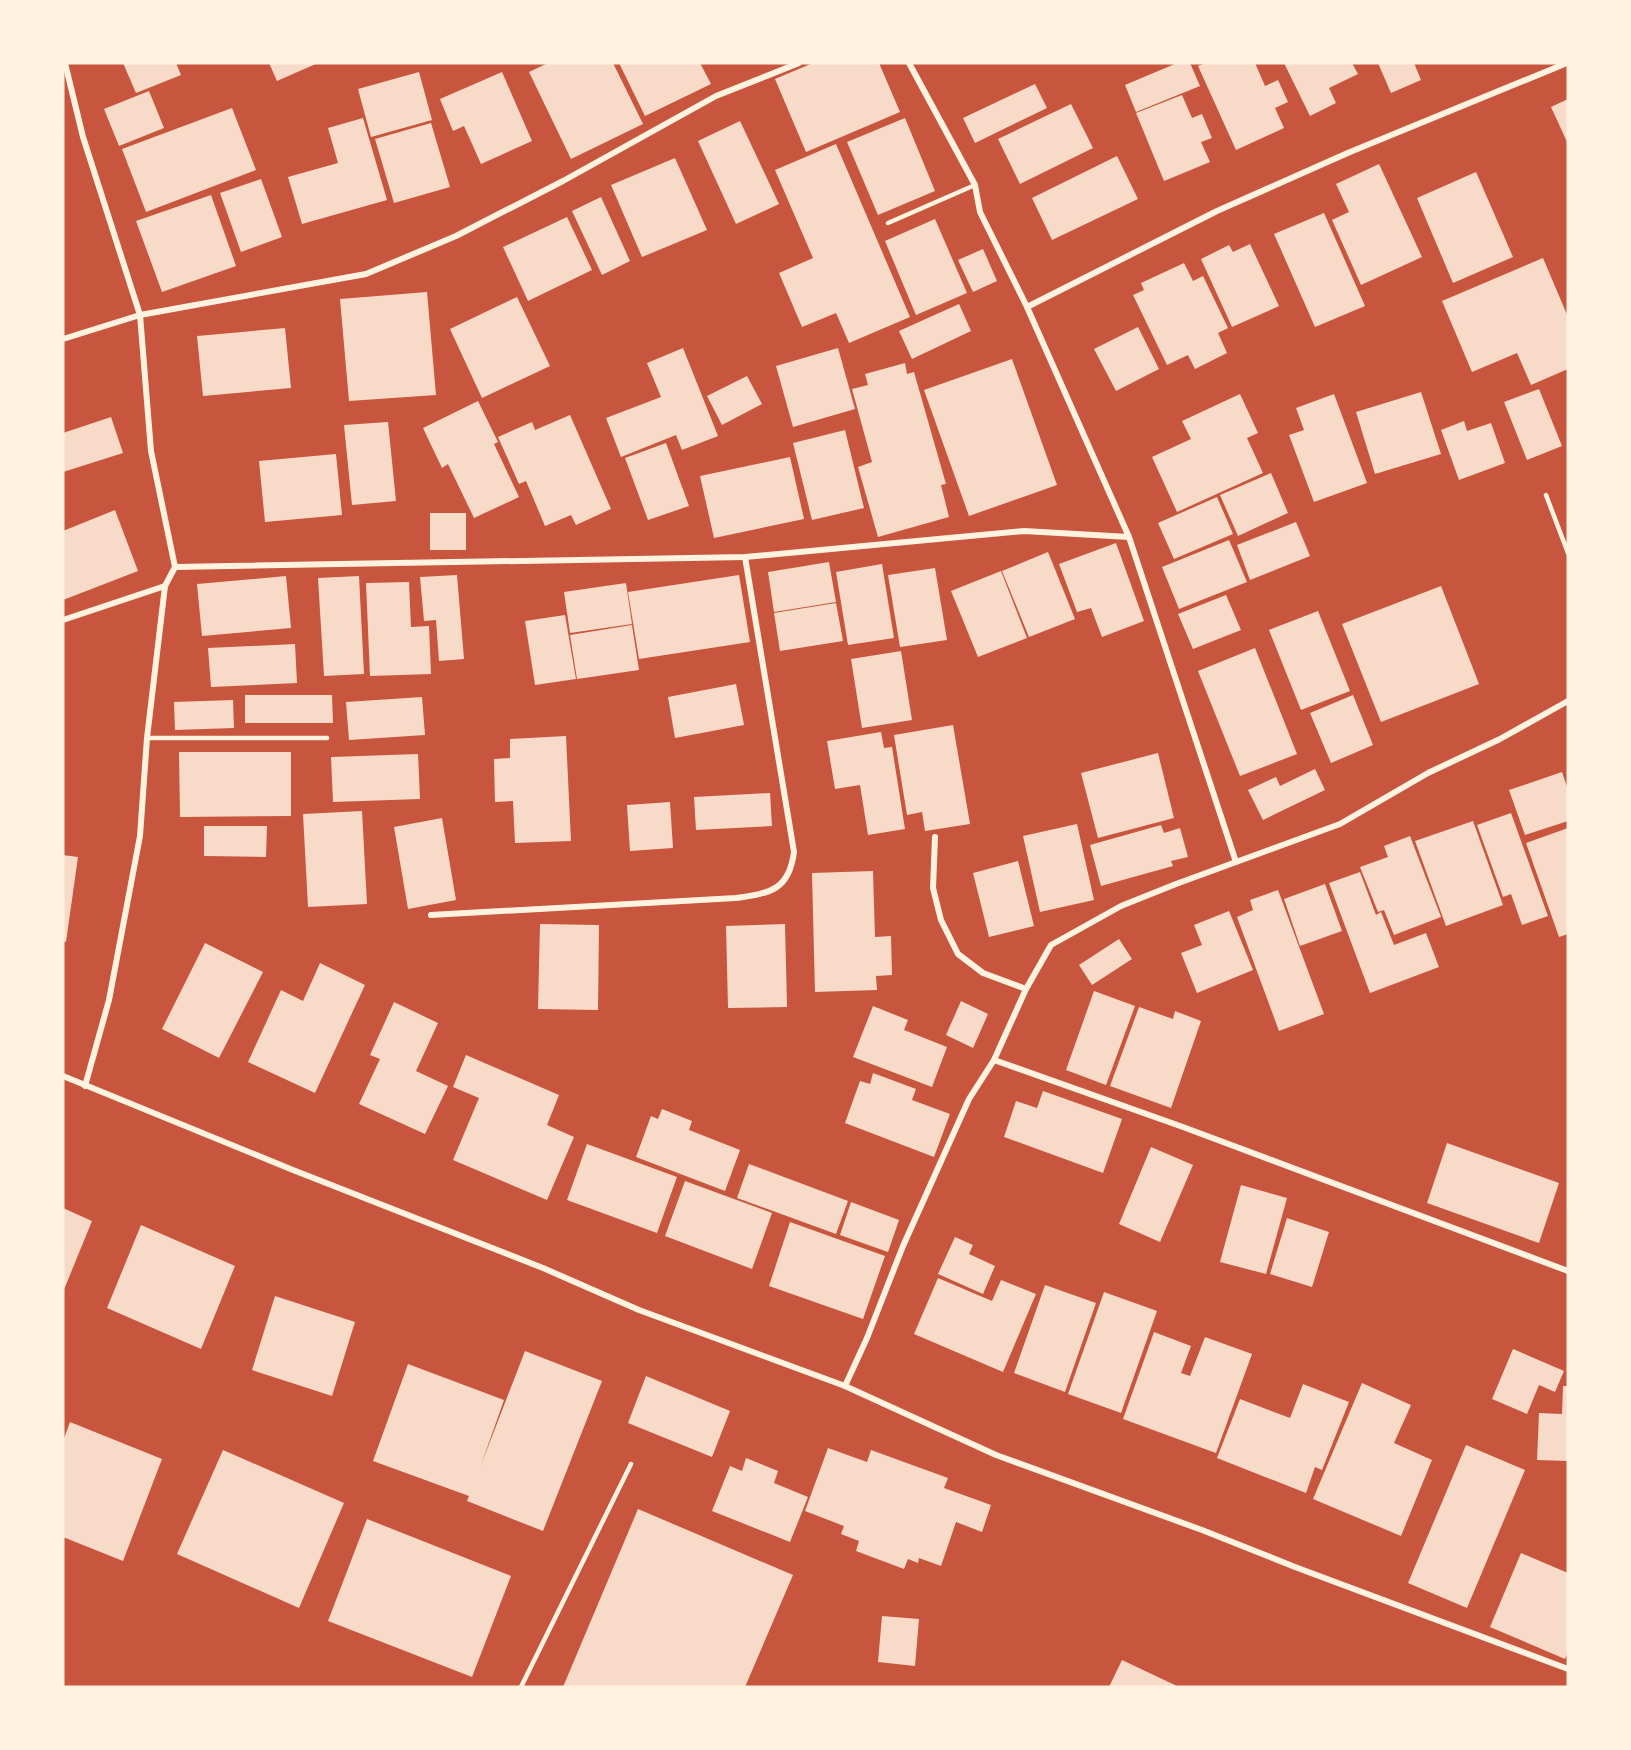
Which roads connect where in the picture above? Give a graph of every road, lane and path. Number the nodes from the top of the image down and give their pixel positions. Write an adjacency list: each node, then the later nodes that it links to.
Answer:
1 (65, 63): 8 (street)
2 (799, 63): 8 (street)
3 (909, 63): 5 (street)
4 (1567, 63): 7 (street)
5 (975, 185): 6 (lane); 7 (street)
6 (888, 223)
7 (1027, 307): 11 (street)
8 (140, 315): 9 (street); 14 (street)
9 (63, 339)
10 (1546, 495): 12 (lane)
11 (1130, 537): 13 (street); 21 (street)
12 (1568, 553)
13 (744, 557): 14 (street); 22 (street)
14 (175, 567): 15 (street)
15 (165, 586): 16 (street); 18 (street)
16 (63, 620)
17 (1568, 701): 21 (street)
18 (147, 738): 19 (lane); 26 (street)
19 (327, 738)
20 (935, 837): 23 (street)
21 (1236, 862): 23 (street)
22 (431, 915)
23 (1026, 989): 24 (street)
24 (994, 1060): 27 (street); 28 (street)
25 (63, 1076): 26 (street)
26 (85, 1086): 28 (street)
27 (1568, 1271)
28 (845, 1386): 30 (street)
29 (631, 1464): 31 (lane)
30 (1568, 1669)
31 (521, 1687)

